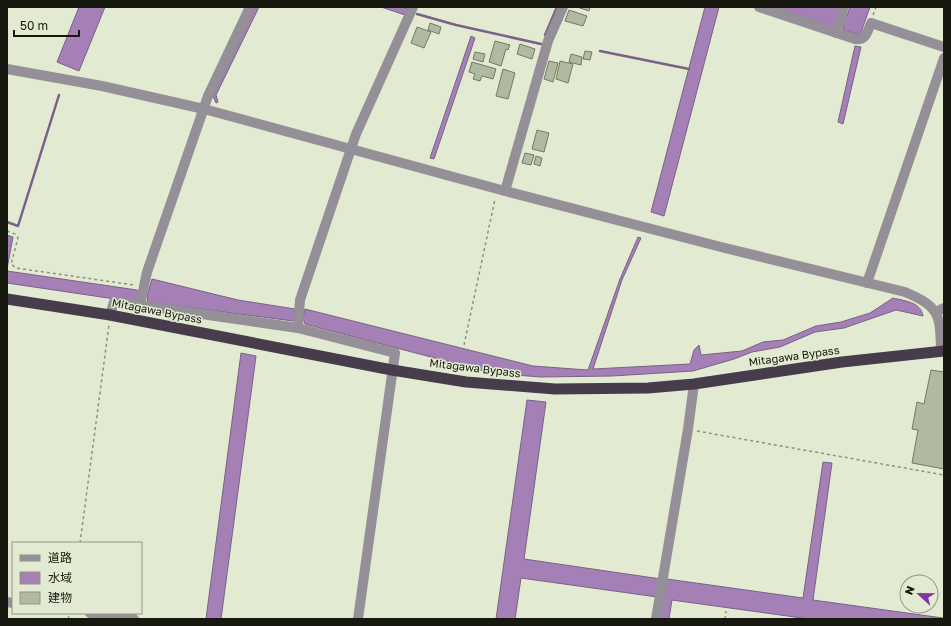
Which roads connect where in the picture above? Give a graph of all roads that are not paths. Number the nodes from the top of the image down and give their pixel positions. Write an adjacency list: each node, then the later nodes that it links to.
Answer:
1 (250, 7): 10 (street)
2 (413, 7): 11 (street)
3 (563, 7): 12 (street)
4 (759, 7): 6 (street)
5 (843, 10): 6 (street)
6 (837, 29): 7 (street)
7 (944, 47)
8 (944, 58): 13 (street)
9 (7, 68): 10 (street)
10 (204, 109): 11 (street); 15 (street)
11 (351, 150): 12 (street); 18 (street)
12 (501, 190): 13 (street)
13 (867, 283): 16 (street)
14 (7, 299): 17 (highway, Mitagawa Bypass)
15 (140, 305): 17 (street); 18 (street)
16 (940, 310): 19 (street)
17 (110, 315): 20 (highway, Mitagawa Bypass)
18 (298, 328): 20 (street)
19 (942, 351): 21 (highway, Mitagawa Bypass)
20 (392, 370): 21 (highway, Mitagawa Bypass); 24 (street)
21 (694, 384): 25 (street)
22 (97, 614): 23 (street)
23 (134, 619)
24 (358, 619)
25 (656, 619)

